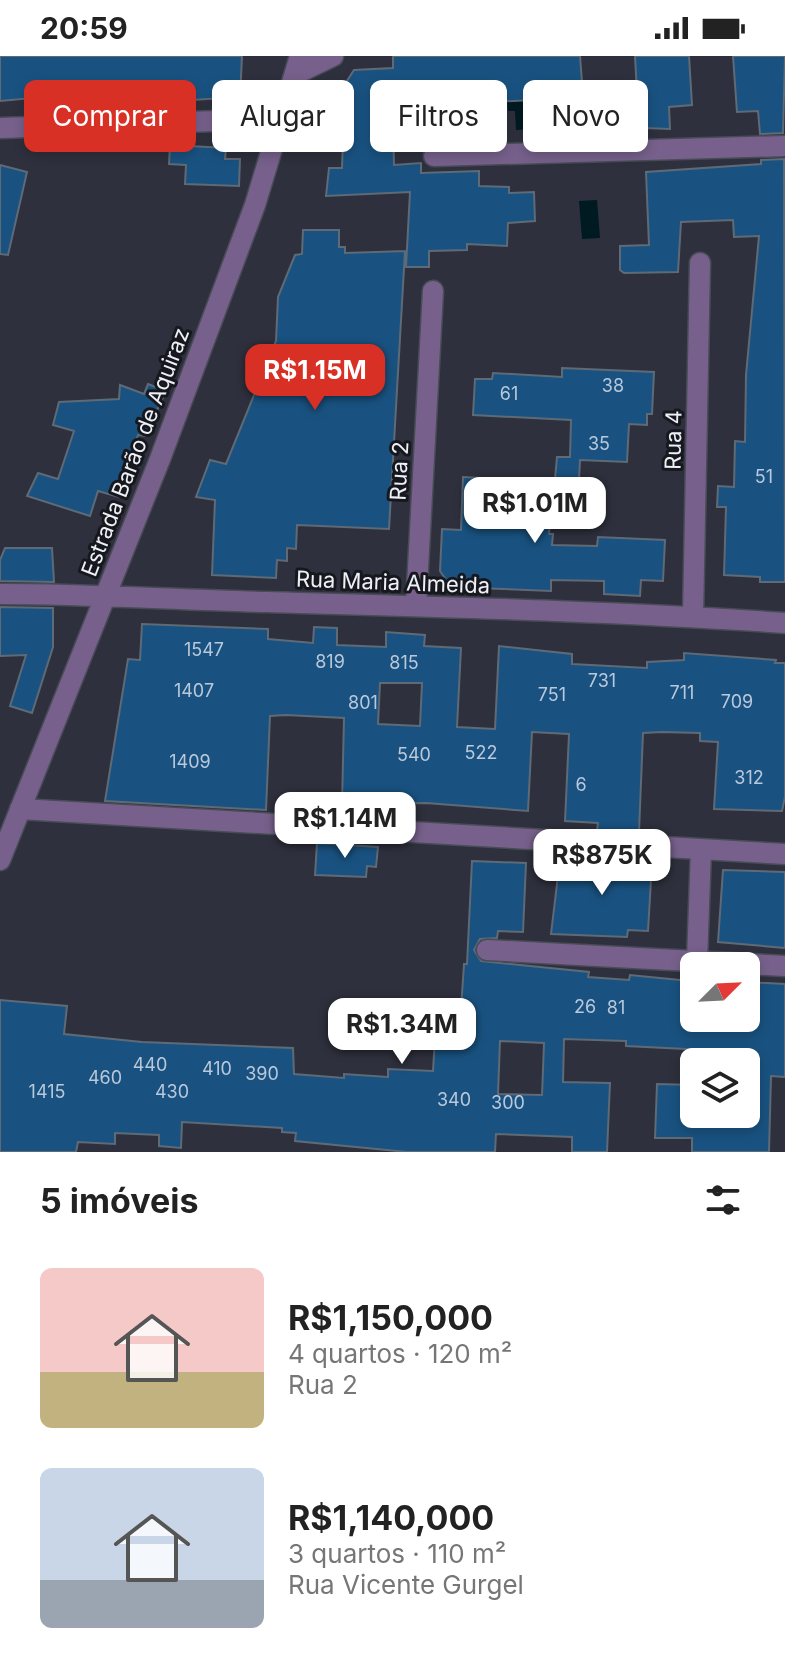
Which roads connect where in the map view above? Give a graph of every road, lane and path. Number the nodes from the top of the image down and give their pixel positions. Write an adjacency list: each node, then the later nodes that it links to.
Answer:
1 (333, 56): 2 (street)
2 (298, 65)
3 (212, 121): 4 (street)
4 (0, 128)
5 (785, 146): 7 (street)
6 (271, 152): 11 (street, Estrada Barão de Aquiraz)
7 (434, 156)
8 (700, 263): 13 (street, Rua 4)
9 (433, 291): 12 (street, Rua 2)
10 (0, 594): 11 (street, Rua Maria Almeida)
11 (105, 594): 12 (street, Rua Maria Almeida); 15 (street, Estrada Barão de Aquiraz)
12 (416, 605): 13 (street, Rua Maria Almeida)
13 (693, 617): 14 (street, Rua Maria Almeida)
14 (785, 623)
15 (20, 809): 16 (street); 18 (street, Estrada Barão de Aquiraz)
16 (701, 850): 17 (street); 20 (street)
17 (785, 854)
18 (0, 860)
19 (487, 950): 21 (street)
20 (697, 952)
21 (680, 960)
22 (760, 965): 23 (street)
23 (785, 966)

